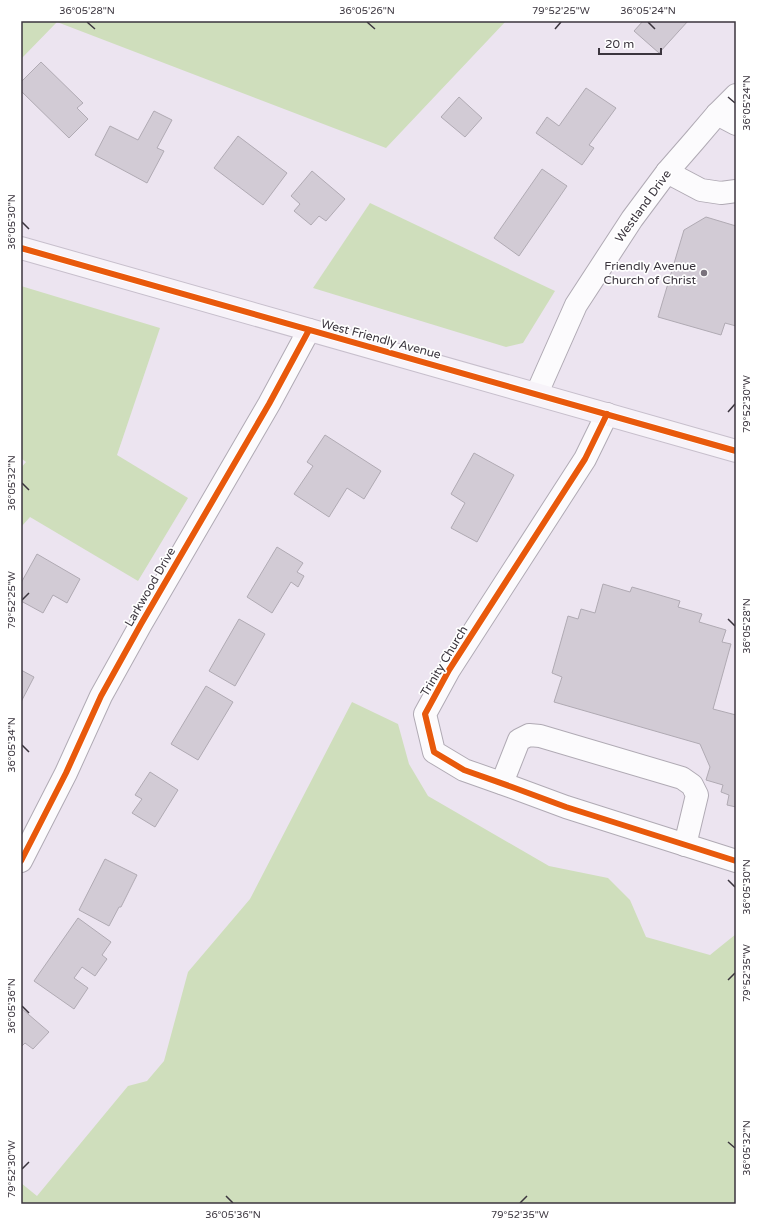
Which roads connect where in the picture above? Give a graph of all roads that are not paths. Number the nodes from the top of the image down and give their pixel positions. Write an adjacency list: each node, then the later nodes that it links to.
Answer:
1 (736, 95): 2 (street, Westland Drive)
2 (727, 119): 3 (street, Westland Drive)
3 (668, 172): 4 (street); 7 (street, Westland Drive)
4 (736, 191)
5 (21, 248): 6 (main road, West Friendly Avenue)
6 (309, 330): 7 (main road, West Friendly Avenue); 12 (street, Larkwood Drive)
7 (537, 394): 8 (main road, West Friendly Avenue)
8 (607, 414): 9 (main road, West Friendly Avenue); 10 (street, Trinity Church)
9 (736, 451)
10 (502, 783): 11 (street, Trinity Church); 11 (street)
11 (686, 845): 13 (street, Trinity Church)
12 (21, 861)
13 (736, 861)

